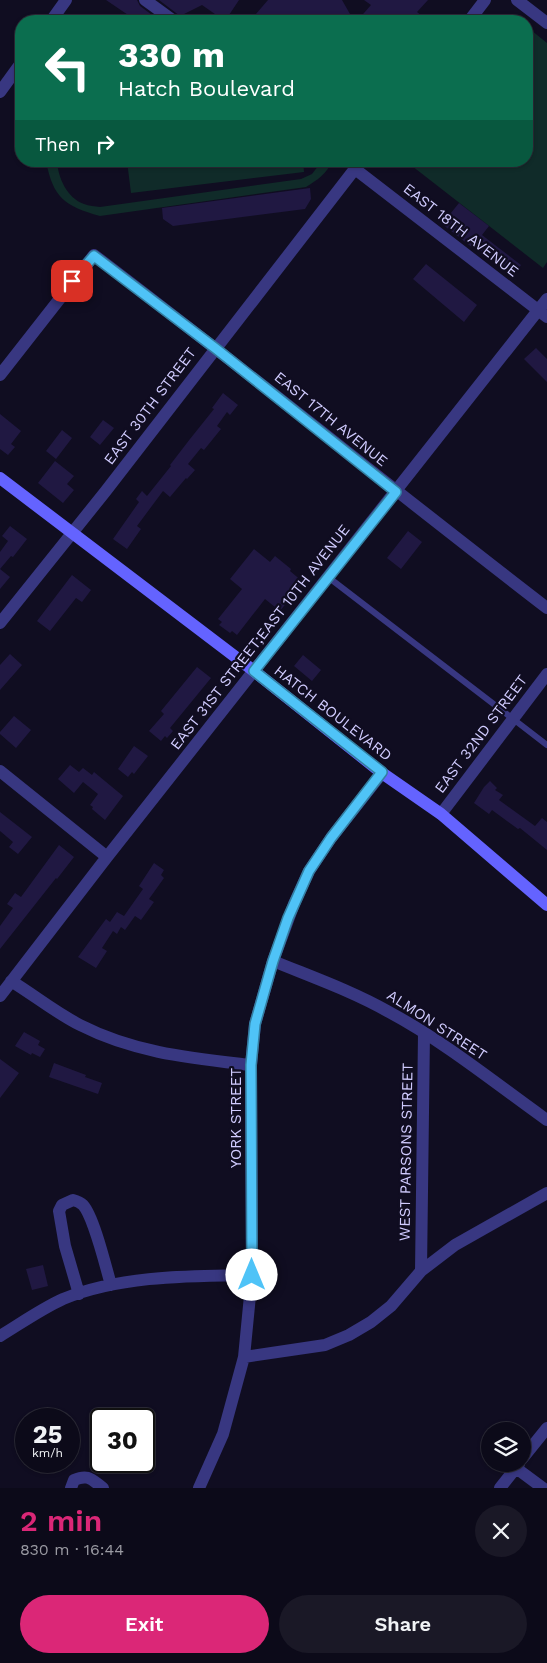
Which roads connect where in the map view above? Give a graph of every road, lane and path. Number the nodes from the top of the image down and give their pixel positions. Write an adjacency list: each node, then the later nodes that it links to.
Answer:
1 (66, 0): 5 (street)
2 (145, 0): 6 (street)
3 (485, 0): 7 (street)
4 (517, 0): 8 (street)
5 (55, 15)
6 (166, 15)
7 (474, 15)
8 (547, 23)
9 (15, 71): 10 (street)
10 (0, 92)
11 (356, 167): 15 (street, EAST 30TH STREET)
12 (360, 167): 14 (street, EAST 18TH AVENUE)
13 (547, 299): 14 (street, EAST 31ST STREET;EAST 10TH AVENUE)
14 (542, 314): 18 (street, EAST 31ST STREET;EAST 10TH AVENUE)
15 (215, 348): 16 (street, EAST 17TH AVENUE); 18 (street, EAST 17TH AVENUE); 19 (street, EAST 30TH STREET)
16 (0, 375)
17 (0, 478): 19 (main road, HATCH BOULEVARD)
18 (396, 492): 20 (street, EAST 31ST STREET;EAST 10TH AVENUE); 21 (street, EAST 17TH AVENUE)
19 (72, 533): 22 (street, EAST 30TH STREET); 23 (main road, HATCH BOULEVARD)
20 (328, 577): 23 (street, EAST 31ST STREET;EAST 10TH AVENUE); 25 (lane)
21 (547, 608)
22 (0, 623)
23 (254, 671): 28 (main road, HATCH BOULEVARD); 30 (street, EAST 31ST STREET;EAST 10TH AVENUE)
24 (547, 674): 25 (street, EAST 32ND STREET)
25 (513, 719): 26 (lane); 29 (street, EAST 32ND STREET)
26 (547, 745)
27 (0, 771): 30 (street)
28 (382, 772): 29 (main road, HATCH BOULEVARD); 32 (street, YORK STREET)
29 (440, 814): 31 (main road, HATCH BOULEVARD)
30 (107, 857): 33 (street, EAST 31ST STREET;EAST 10TH AVENUE)
31 (547, 905)
32 (273, 961): 35 (street, ALMON STREET); 36 (street, YORK STREET)
33 (11, 981): 34 (street, EAST 31ST STREET;EAST 10TH AVENUE); 36 (street)
34 (0, 996)
35 (424, 1033): 37 (street, ALMON STREET); 39 (street, WEST PARSONS STREET)
36 (251, 1065): 40 (street, YORK STREET)
37 (547, 1120)
38 (547, 1193): 39 (street)
39 (421, 1271): 44 (street)
40 (252, 1275): 41 (street); 44 (street, YORK STREET)
41 (111, 1286): 42 (street); 42 (street)
42 (79, 1294): 43 (street)
43 (0, 1336)
44 (244, 1358): 51 (street, YORK STREET)
45 (547, 1428): 46 (street)
46 (531, 1449)
47 (513, 1472): 52 (street)
48 (527, 1472): 53 (street)
49 (71, 1488): 50 (street)
50 (103, 1488)
51 (199, 1488)
52 (500, 1488)
53 (544, 1488)

